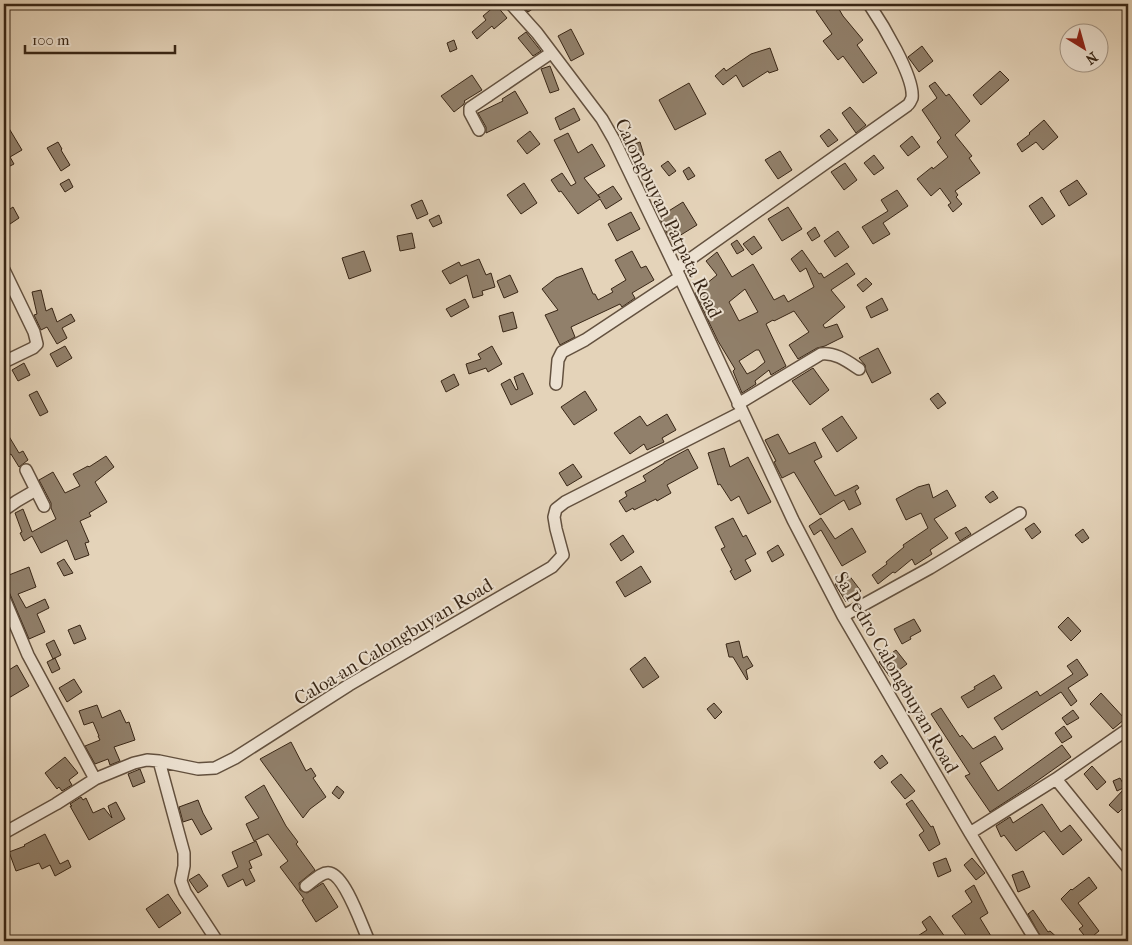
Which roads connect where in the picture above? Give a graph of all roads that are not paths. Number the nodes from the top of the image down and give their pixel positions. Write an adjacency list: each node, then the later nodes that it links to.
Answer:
1 (512, 4): 3 (street, Calongbuyan Patpata Road)
2 (869, 4): 6 (street)
3 (551, 53): 4 (street); 6 (street, Calongbuyan Patpata Road)
4 (479, 130)
5 (4, 270): 7 (street)
6 (678, 273): 9 (street); 10 (street, Calongbuyan Patpata Road)
7 (4, 362)
8 (858, 369): 10 (street)
9 (556, 384)
10 (740, 408): 17 (street, Sa Pedro Calongbuyan Road); 19 (street, Caloa-an Calongbuyan Road)
11 (26, 470): 12 (street)
12 (36, 490): 13 (street); 14 (street)
13 (44, 506)
14 (4, 510)
15 (1020, 514): 17 (street)
16 (4, 598): 20 (street)
17 (843, 616): 23 (street, Sa Pedro Calongbuyan Road)
18 (1128, 729): 21 (street)
19 (159, 761): 20 (street, Caloa-an Calongbuyan Road); 26 (street)
20 (95, 779): 22 (street, Caloa-an Calongbuyan Road)
21 (1056, 779): 23 (street); 24 (street)
22 (4, 833)
23 (970, 833): 28 (street, Sa Pedro Calongbuyan Road)
24 (1128, 868)
25 (306, 886): 27 (street)
26 (217, 941)
27 (369, 941)
28 (1036, 941)

